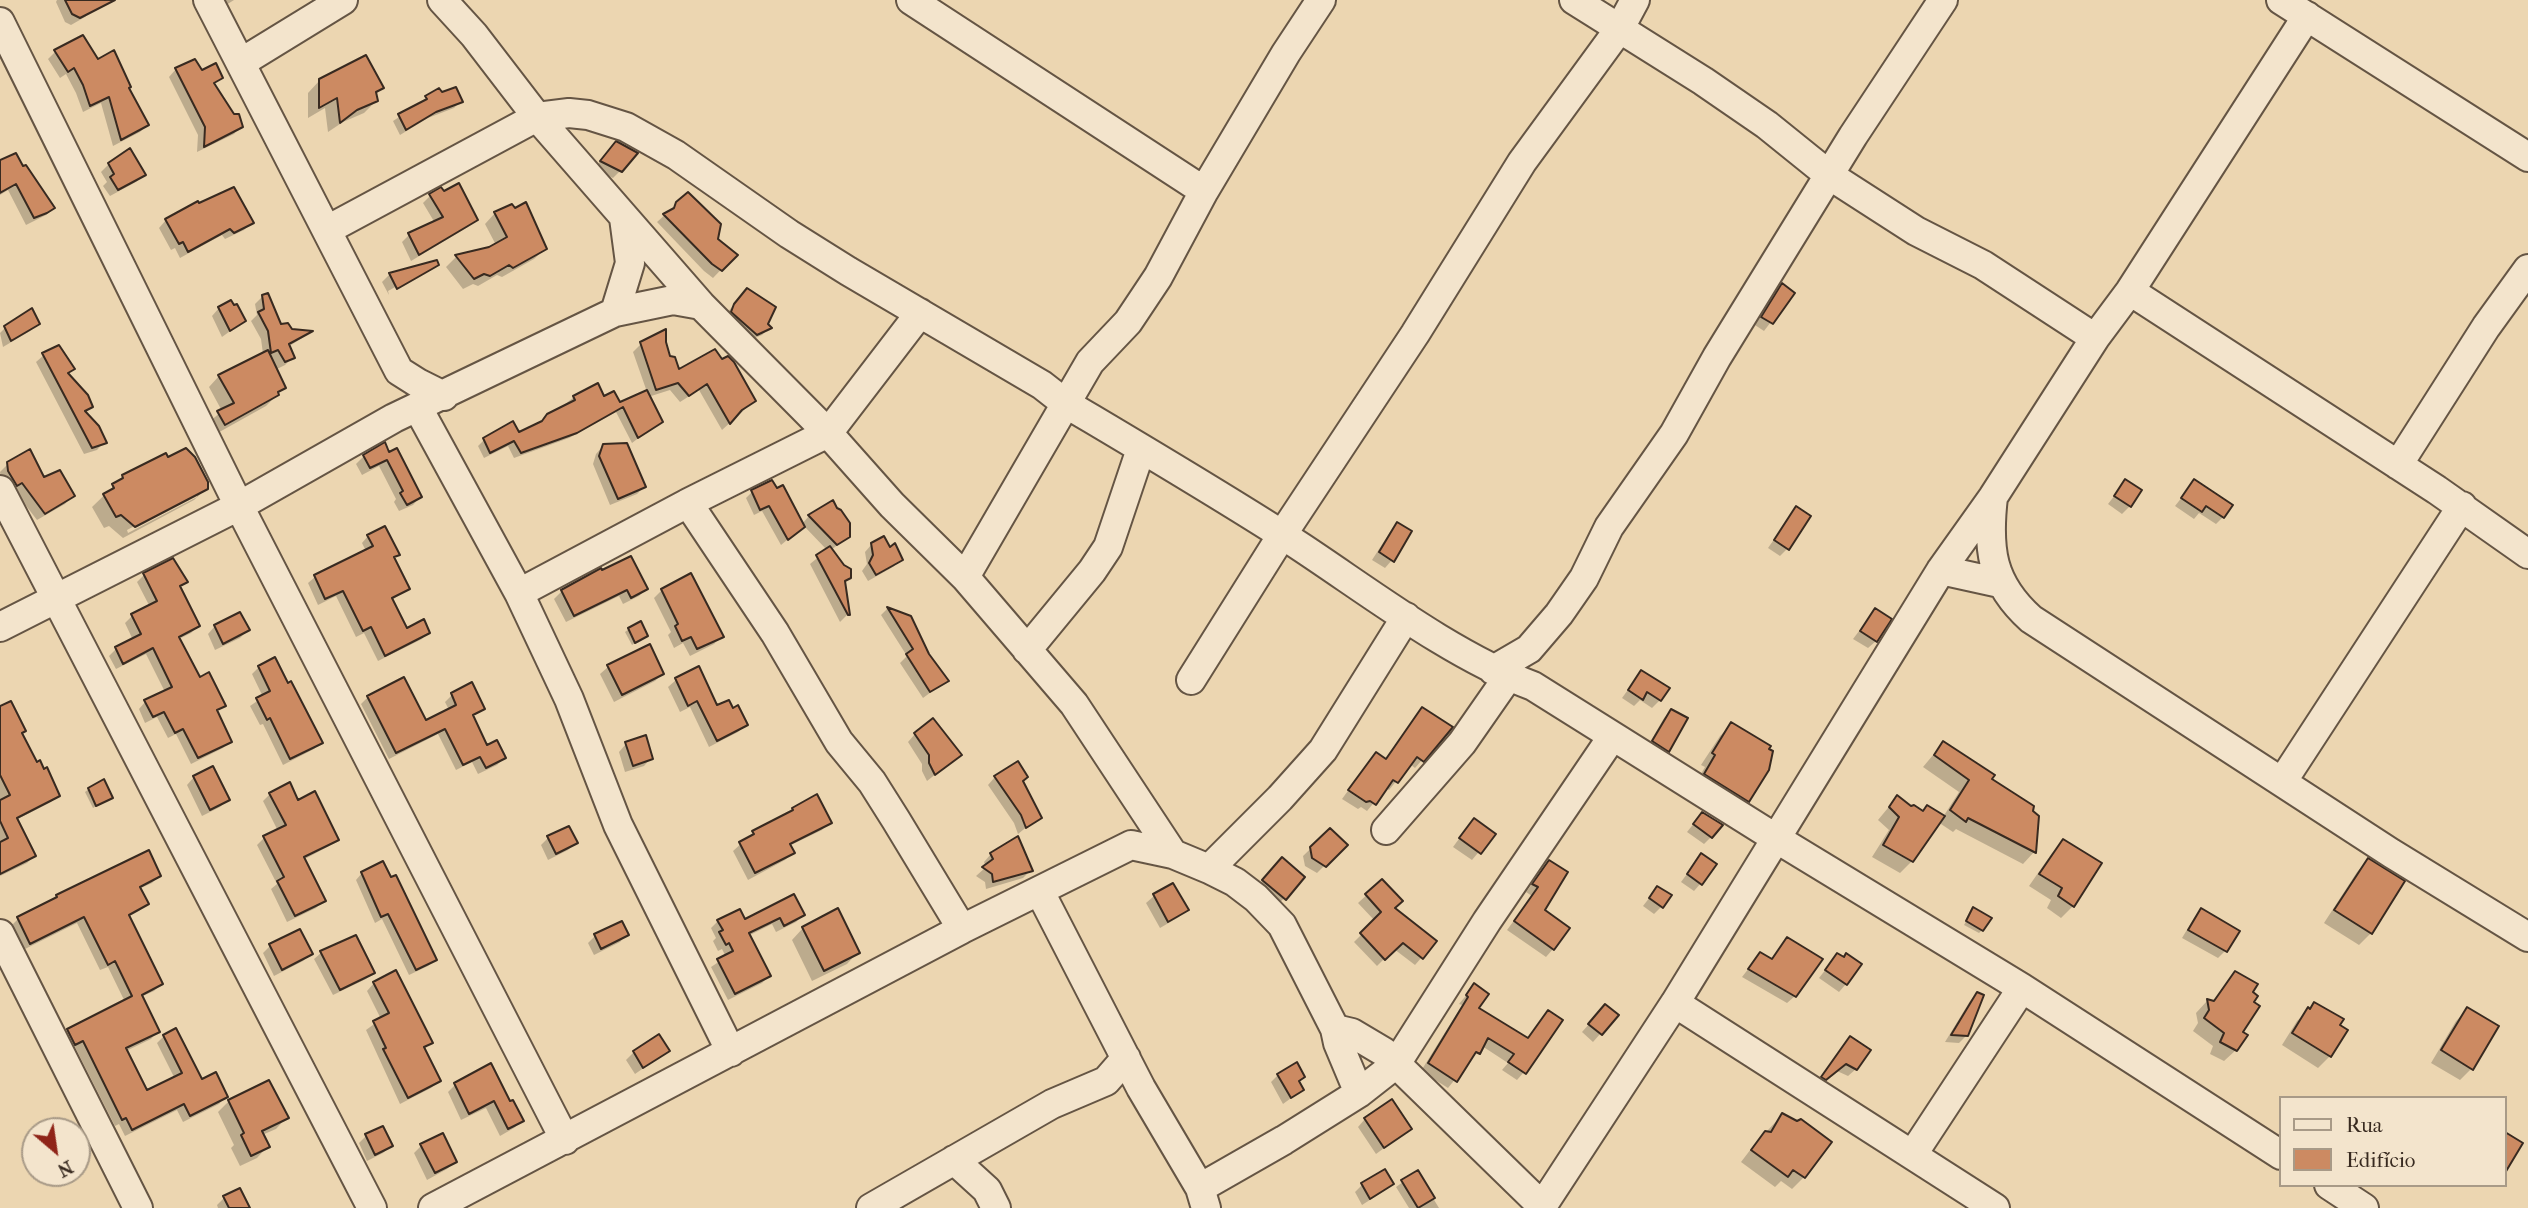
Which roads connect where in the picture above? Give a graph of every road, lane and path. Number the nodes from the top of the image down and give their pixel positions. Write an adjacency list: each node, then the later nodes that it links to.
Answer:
1 (208, 0): 13 (street)
2 (343, 0): 13 (street)
3 (911, 0): 17 (street)
4 (1321, 0): 17 (street)
5 (1574, 0): 12 (street)
6 (1635, 0): 12 (street)
7 (1943, 0): 16 (street)
8 (2281, 0): 10 (street)
9 (449, 2): 14 (street)
10 (2307, 16): 15 (street); 21 (street)
11 (0, 22): 36 (street)
12 (1620, 28): 16 (street); 38 (street)
13 (242, 62): 19 (street)
14 (537, 117): 18 (street); 19 (street); 24 (street)
15 (2528, 157)
16 (1829, 175): 25 (street); 48 (street)
17 (1204, 191): 28 (street)
18 (624, 218): 22 (street); 23 (street)
19 (327, 230): 26 (street)
20 (2528, 269): 32 (street)
21 (2130, 291): 25 (street); 32 (street)
22 (701, 305): 23 (street); 30 (street)
23 (615, 312): 27 (street)
24 (920, 313): 28 (street); 30 (street)
25 (2095, 338): 34 (street)
26 (399, 371): 27 (street); 29 (street)
27 (444, 396): 29 (street)
28 (1065, 403): 31 (street); 41 (street)
29 (406, 413): 36 (street); 43 (street)
30 (828, 433): 35 (street); 41 (street)
31 (1141, 449): 38 (street); 47 (street)
32 (2398, 465): 37 (street)
33 (0, 490): 44 (street)
34 (1993, 497): 40 (street); 42 (street)
35 (688, 503): 43 (street); 59 (street)
36 (239, 506): 44 (street); 71 (street)
37 (2462, 506): 39 (street); 51 (street)
38 (1282, 535): 45 (street); 49 (street)
39 (2528, 554)
40 (1941, 570): 42 (street); 54 (street)
41 (965, 578): 47 (street)
42 (2000, 583): 51 (street)
43 (519, 593): 65 (street)
44 (57, 598): 46 (street); 81 (street)
45 (1406, 617): 48 (street); 57 (street)
46 (0, 627)
47 (1027, 650): 52 (street)
48 (1511, 677): 50 (street); 53 (street)
49 (1191, 680)
50 (1612, 737): 54 (street); 67 (street)
51 (2282, 782): 61 (street)
52 (1143, 809): 55 (street); 56 (street)
53 (1386, 830)
54 (1777, 839): 62 (street); 63 (street)
55 (1131, 845): 56 (street); 58 (street)
56 (1173, 854): 57 (street)
57 (1209, 869): 64 (street)
58 (1040, 892): 59 (street); 66 (street)
59 (961, 929): 65 (street)
60 (0, 934): 80 (street)
61 (2528, 937)
62 (2022, 988): 73 (street); 74 (street)
63 (1675, 1003): 73 (street); 79 (street)
64 (1335, 1029): 67 (street); 70 (street)
65 (731, 1052): 71 (street)
66 (1126, 1058): 68 (street); 69 (street)
67 (1396, 1064): 70 (street); 79 (street)
68 (1106, 1082): 69 (street); 72 (street)
69 (1141, 1088): 77 (street)
70 (1359, 1093): 77 (street)
71 (565, 1140): 82 (street)
72 (984, 1146): 75 (street); 78 (street)
73 (1913, 1154): 84 (street)
74 (2280, 1154)
75 (954, 1160): 78 (street); 83 (street)
76 (2332, 1187): 85 (street)
77 (1203, 1198)
78 (991, 1199)
79 (1541, 1207)
80 (138, 1208)
81 (372, 1208)
82 (433, 1208)
83 (871, 1208)
84 (1995, 1208)
85 (2364, 1208)

